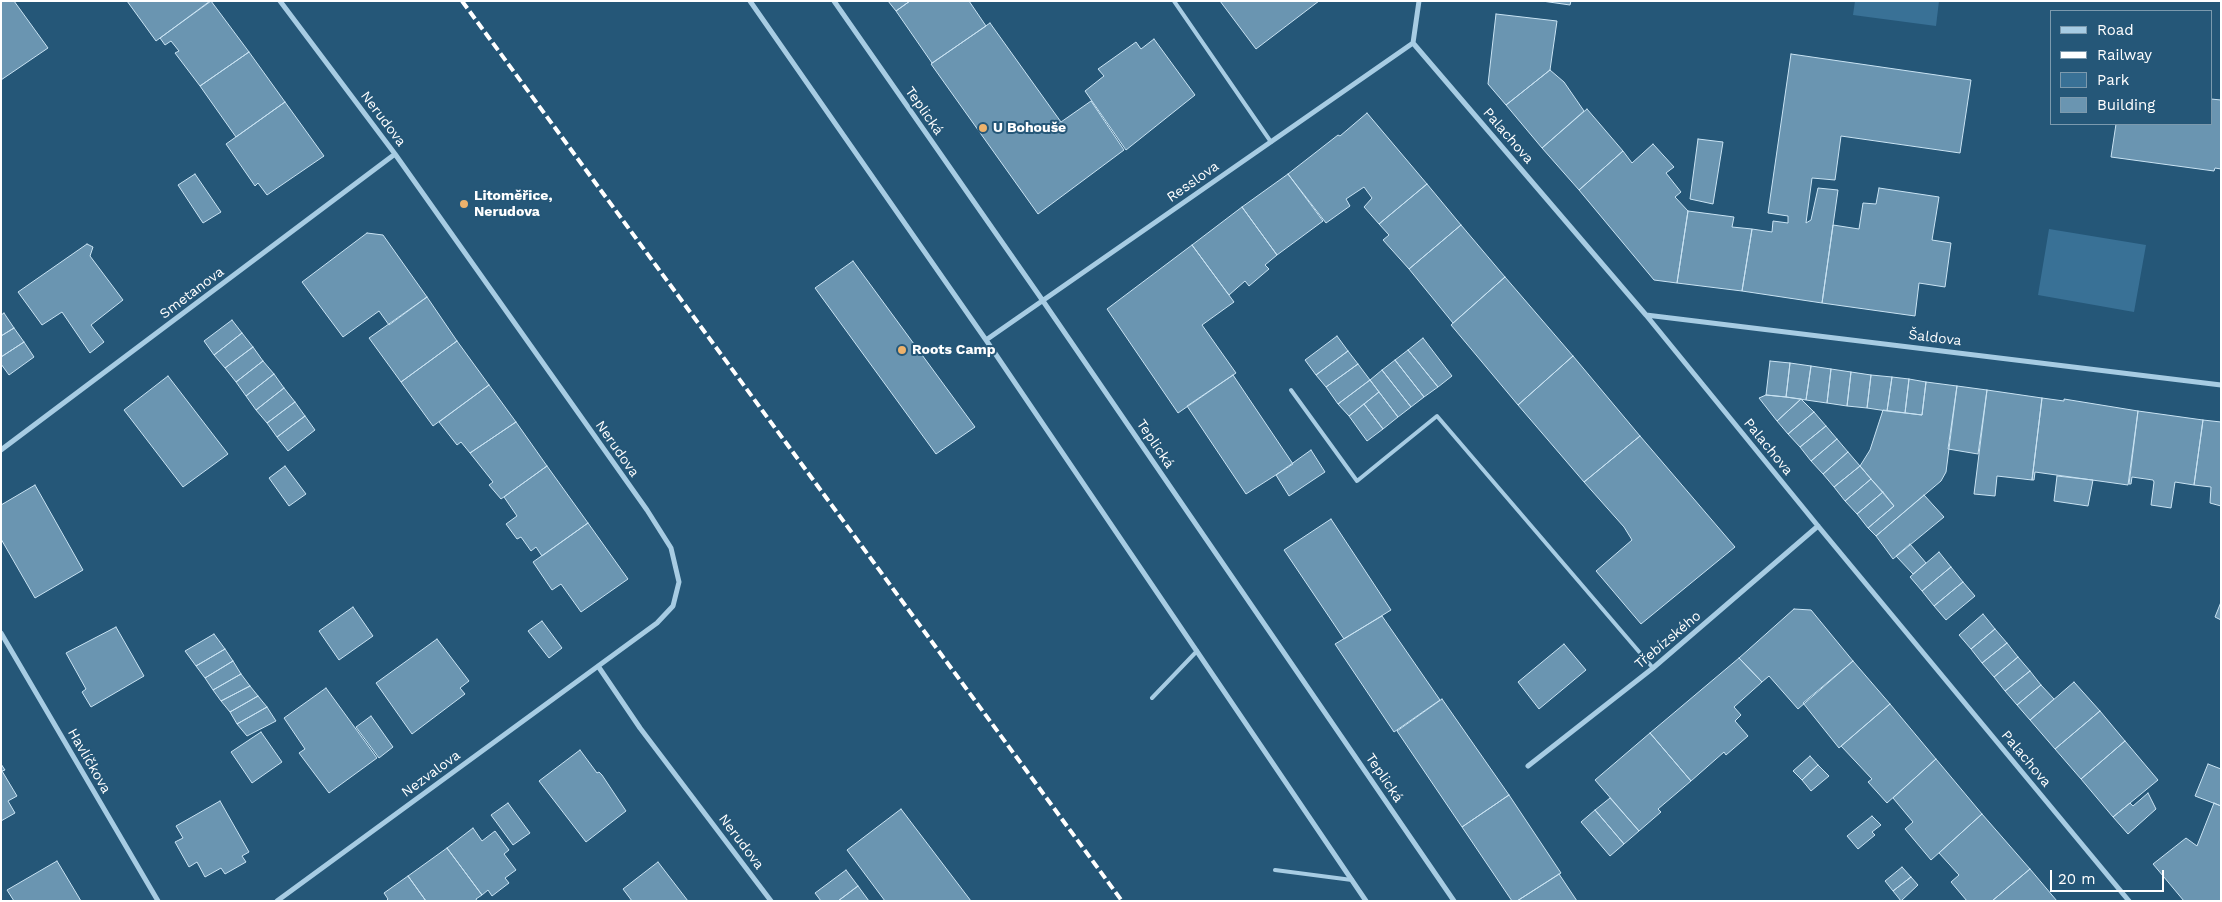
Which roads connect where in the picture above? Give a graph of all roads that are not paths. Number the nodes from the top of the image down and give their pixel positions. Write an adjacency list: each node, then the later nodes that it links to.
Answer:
1 (280, 1): 8 (street, Nerudova)
2 (750, 1): 11 (street)
3 (834, 1): 9 (street, Teplická)
4 (1174, 1): 7 (lane)
5 (1418, 1): 6 (street)
6 (1413, 43): 7 (street, Resslova); 10 (street, Palachova)
7 (1271, 142): 9 (street, Resslova)
8 (396, 154): 14 (street, Smetanova); 18 (street, Nerudova)
9 (1043, 301): 11 (street, Resslova); 28 (street, Teplická)
10 (1646, 315): 12 (street, Šaldova); 15 (street, Palachova)
11 (986, 340): 17 (street)
12 (2221, 385)
13 (1291, 390): 19 (lane)
14 (1, 450)
15 (1818, 526): 19 (street, Třebízského); 29 (street, Palachova)
16 (1, 633): 24 (street, Havlíčkova)
17 (1197, 651): 20 (lane); 23 (street)
18 (598, 666): 25 (street, Nezvalova); 26 (street, Nerudova)
19 (1653, 668): 21 (street, Třebízského)
20 (1152, 698)
21 (1528, 766)
22 (1276, 870): 23 (lane)
23 (1352, 880): 27 (street)
24 (158, 901)
25 (277, 901)
26 (772, 901)
27 (1366, 901)
28 (1454, 901)
29 (2129, 901)

